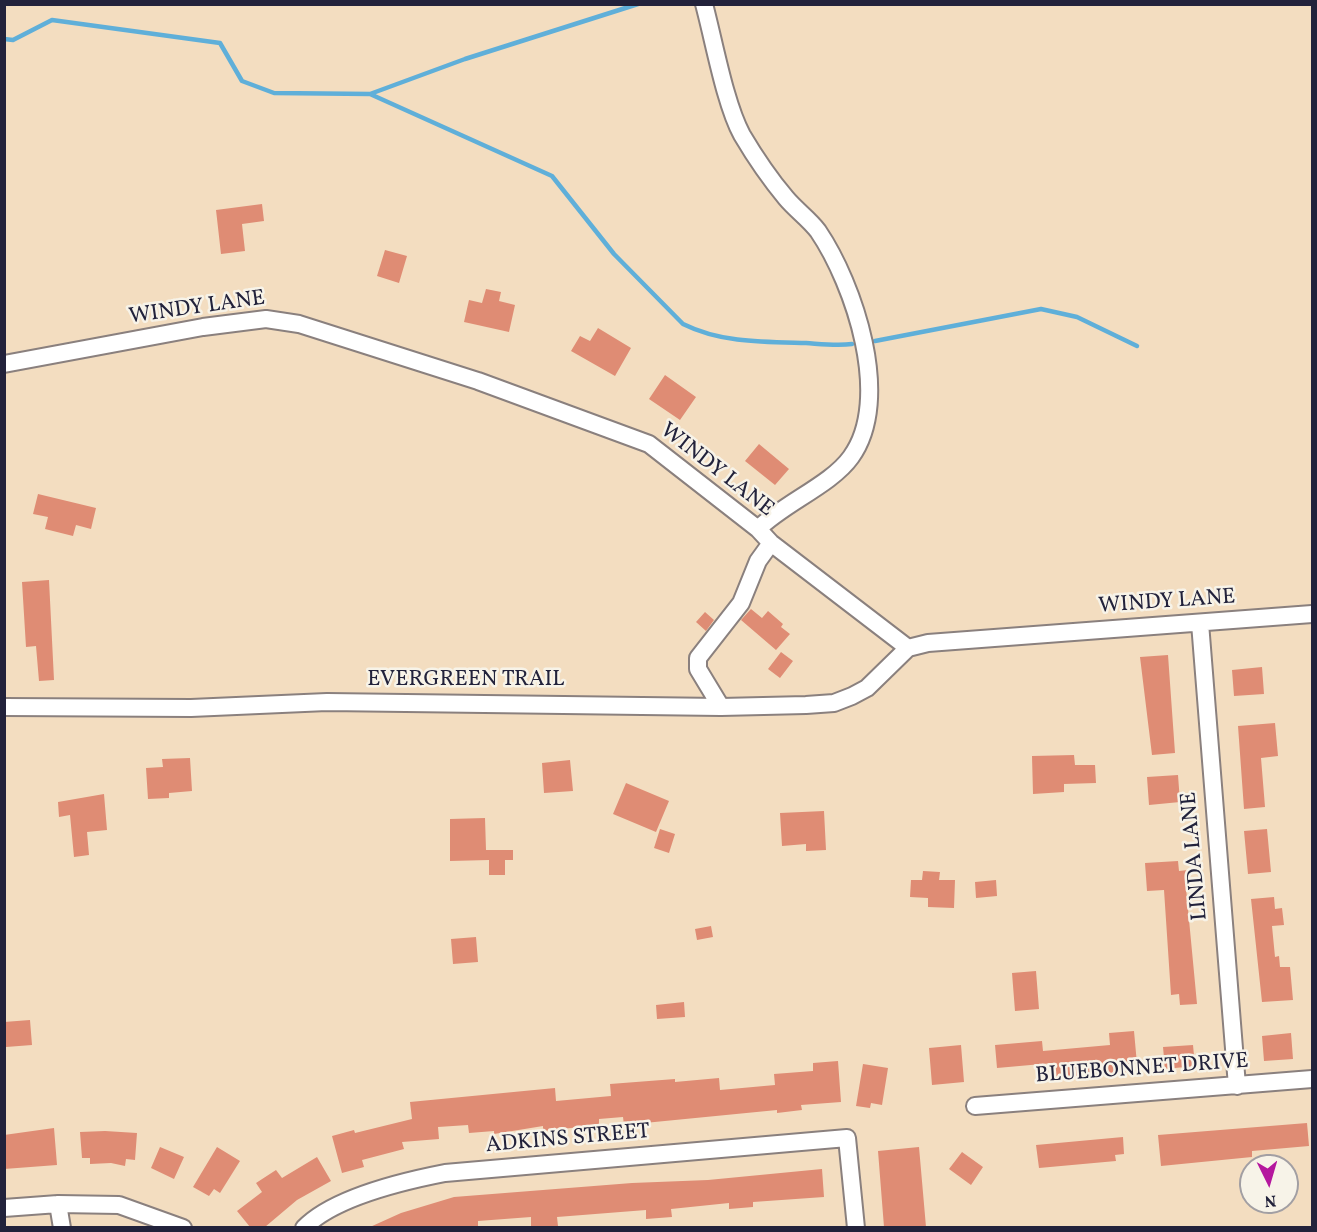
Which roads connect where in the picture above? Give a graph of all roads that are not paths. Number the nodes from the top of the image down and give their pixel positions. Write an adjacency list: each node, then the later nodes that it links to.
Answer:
1 (704, 4): 3 (street)
2 (4, 364): 3 (street, WINDY LANE)
3 (758, 529): 4 (street, WINDY LANE)
4 (771, 543): 7 (street, WINDY LANE); 9 (street)
5 (1312, 614): 6 (street, WINDY LANE)
6 (1200, 623): 7 (street, WINDY LANE); 11 (street, LINDA LANE)
7 (908, 648): 9 (street, EVERGREEN TRAIL)
8 (4, 707): 9 (street, EVERGREEN TRAIL)
9 (721, 707)
10 (1312, 1079): 11 (street, BLUEBONNET DRIVE)
11 (1237, 1086): 12 (street, BLUEBONNET DRIVE)
12 (975, 1106)
13 (58, 1204): 14 (street); 15 (street); 16 (street)
14 (4, 1208)
15 (62, 1227)
16 (183, 1227)
17 (304, 1227): 18 (street, ADKINS STREET)
18 (856, 1227)

